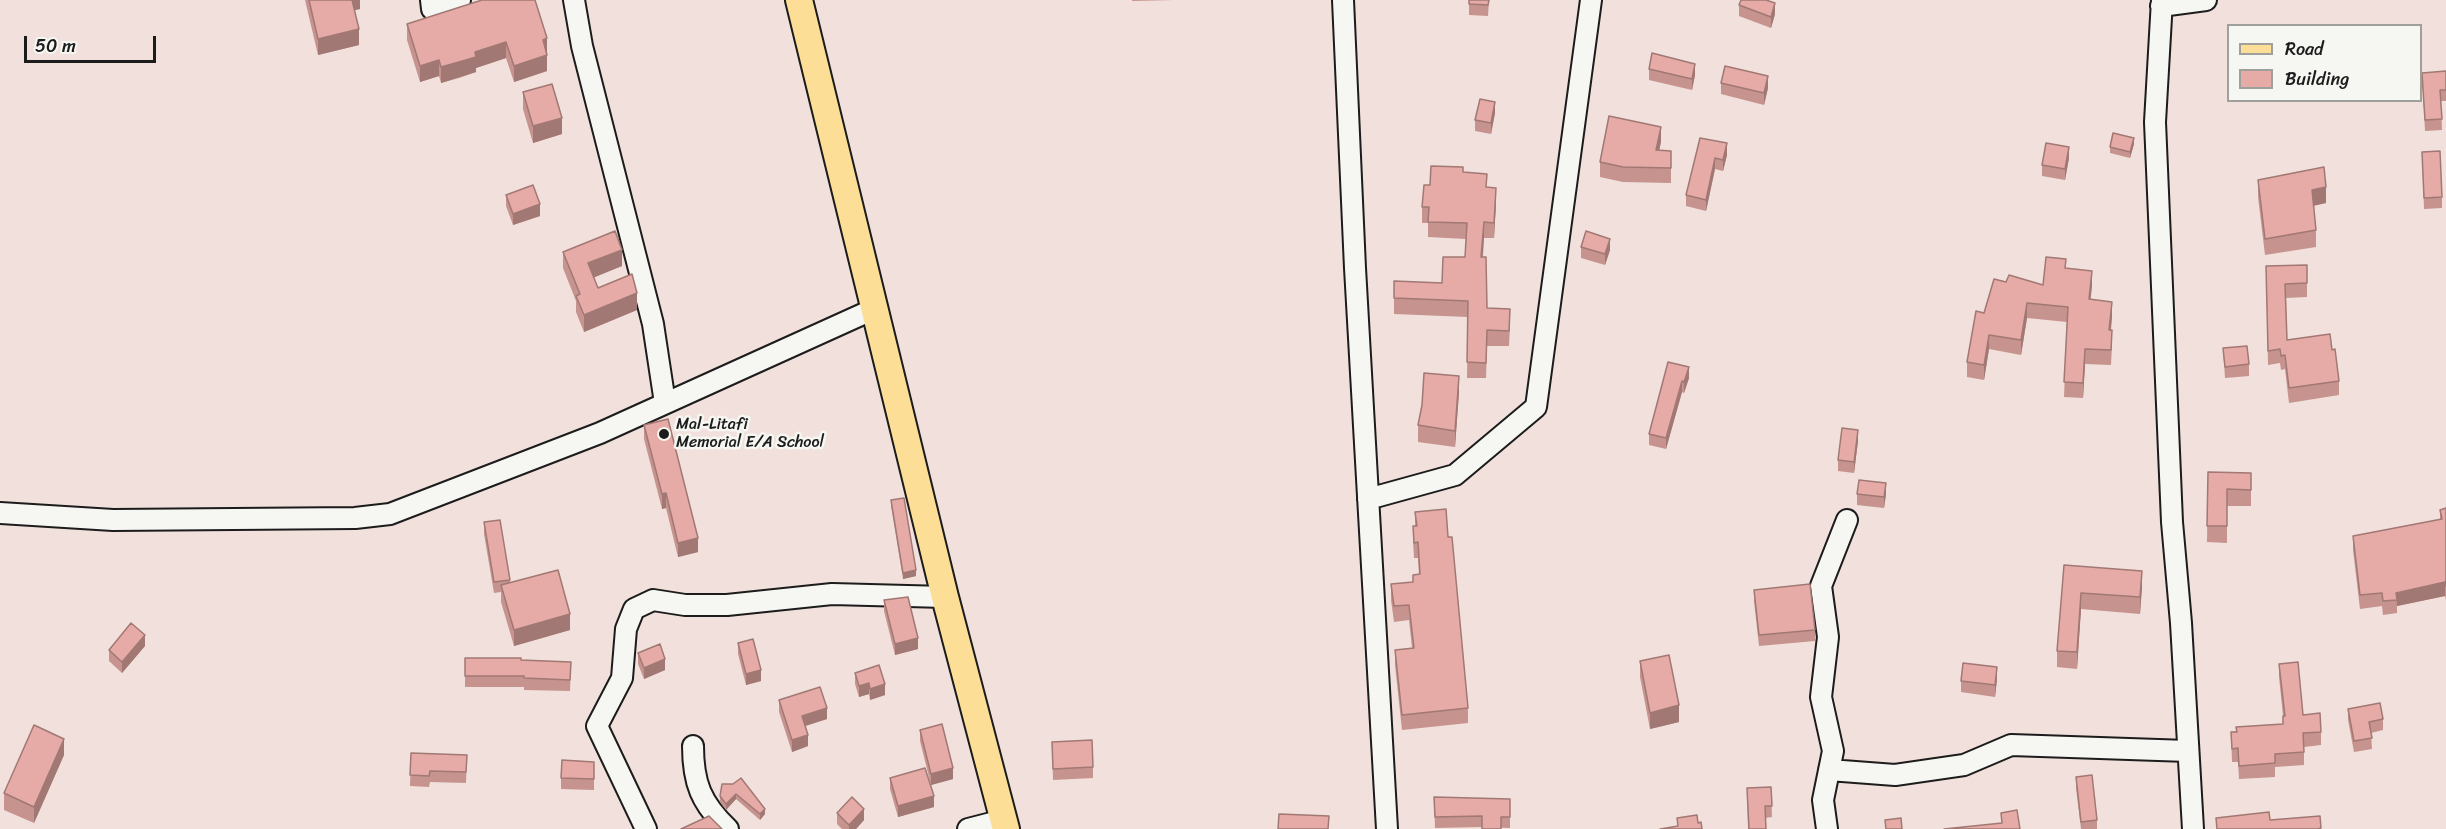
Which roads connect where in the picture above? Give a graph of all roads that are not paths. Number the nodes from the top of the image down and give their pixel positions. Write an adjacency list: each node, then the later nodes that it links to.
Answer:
1 (431, 0): 2 (street)
2 (460, 0)
3 (574, 0): 10 (street)
4 (799, 0): 9 (main road)
5 (1343, 0): 11 (street)
6 (1591, 0): 11 (street)
7 (2206, 0): 8 (street)
8 (2161, 3): 16 (street)
9 (874, 309): 10 (street); 14 (main road)
10 (665, 403): 12 (street)
11 (1368, 499): 22 (street)
12 (0, 513)
13 (1847, 520): 17 (street)
14 (945, 597): 18 (main road); 19 (street)
15 (693, 746): 20 (street)
16 (2188, 751): 17 (street); 24 (street)
17 (1829, 770): 23 (street)
18 (1004, 824): 21 (street)
19 (646, 829)
20 (728, 829)
21 (968, 829)
22 (1386, 829)
23 (1827, 829)
24 (2193, 829)

